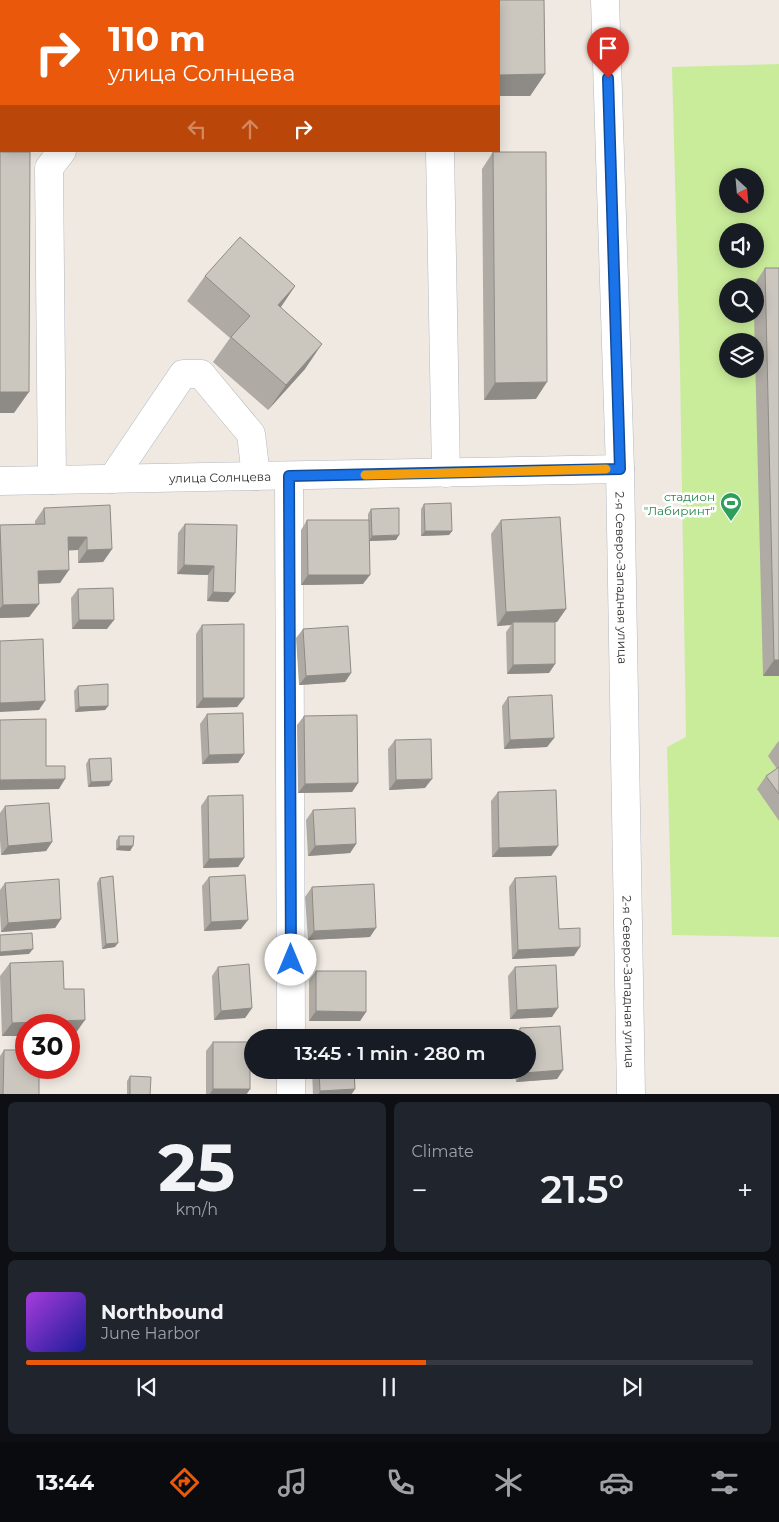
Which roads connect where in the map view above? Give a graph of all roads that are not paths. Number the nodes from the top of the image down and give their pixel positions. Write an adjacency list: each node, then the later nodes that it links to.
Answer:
1 (605, 0): 4 (street, 2-я Северо-Западная улица)
2 (61, 152): 9 (street)
3 (440, 152): 5 (street)
4 (620, 469): 5 (street, улица Солнцева); 14 (street, 2-я Северо-Западная улица)
5 (446, 473): 7 (street, улица Солнцева)
6 (256, 476): 7 (street, улица Солнцева); 8 (street, улица Солнцева); 8 (street)
7 (289, 476): 11 (street)
8 (112, 479): 9 (street, улица Солнцева)
9 (52, 480): 10 (street, улица Солнцева)
10 (0, 481)
11 (291, 1029)
12 (291, 1079): 13 (street)
13 (291, 1094)
14 (631, 1094)

